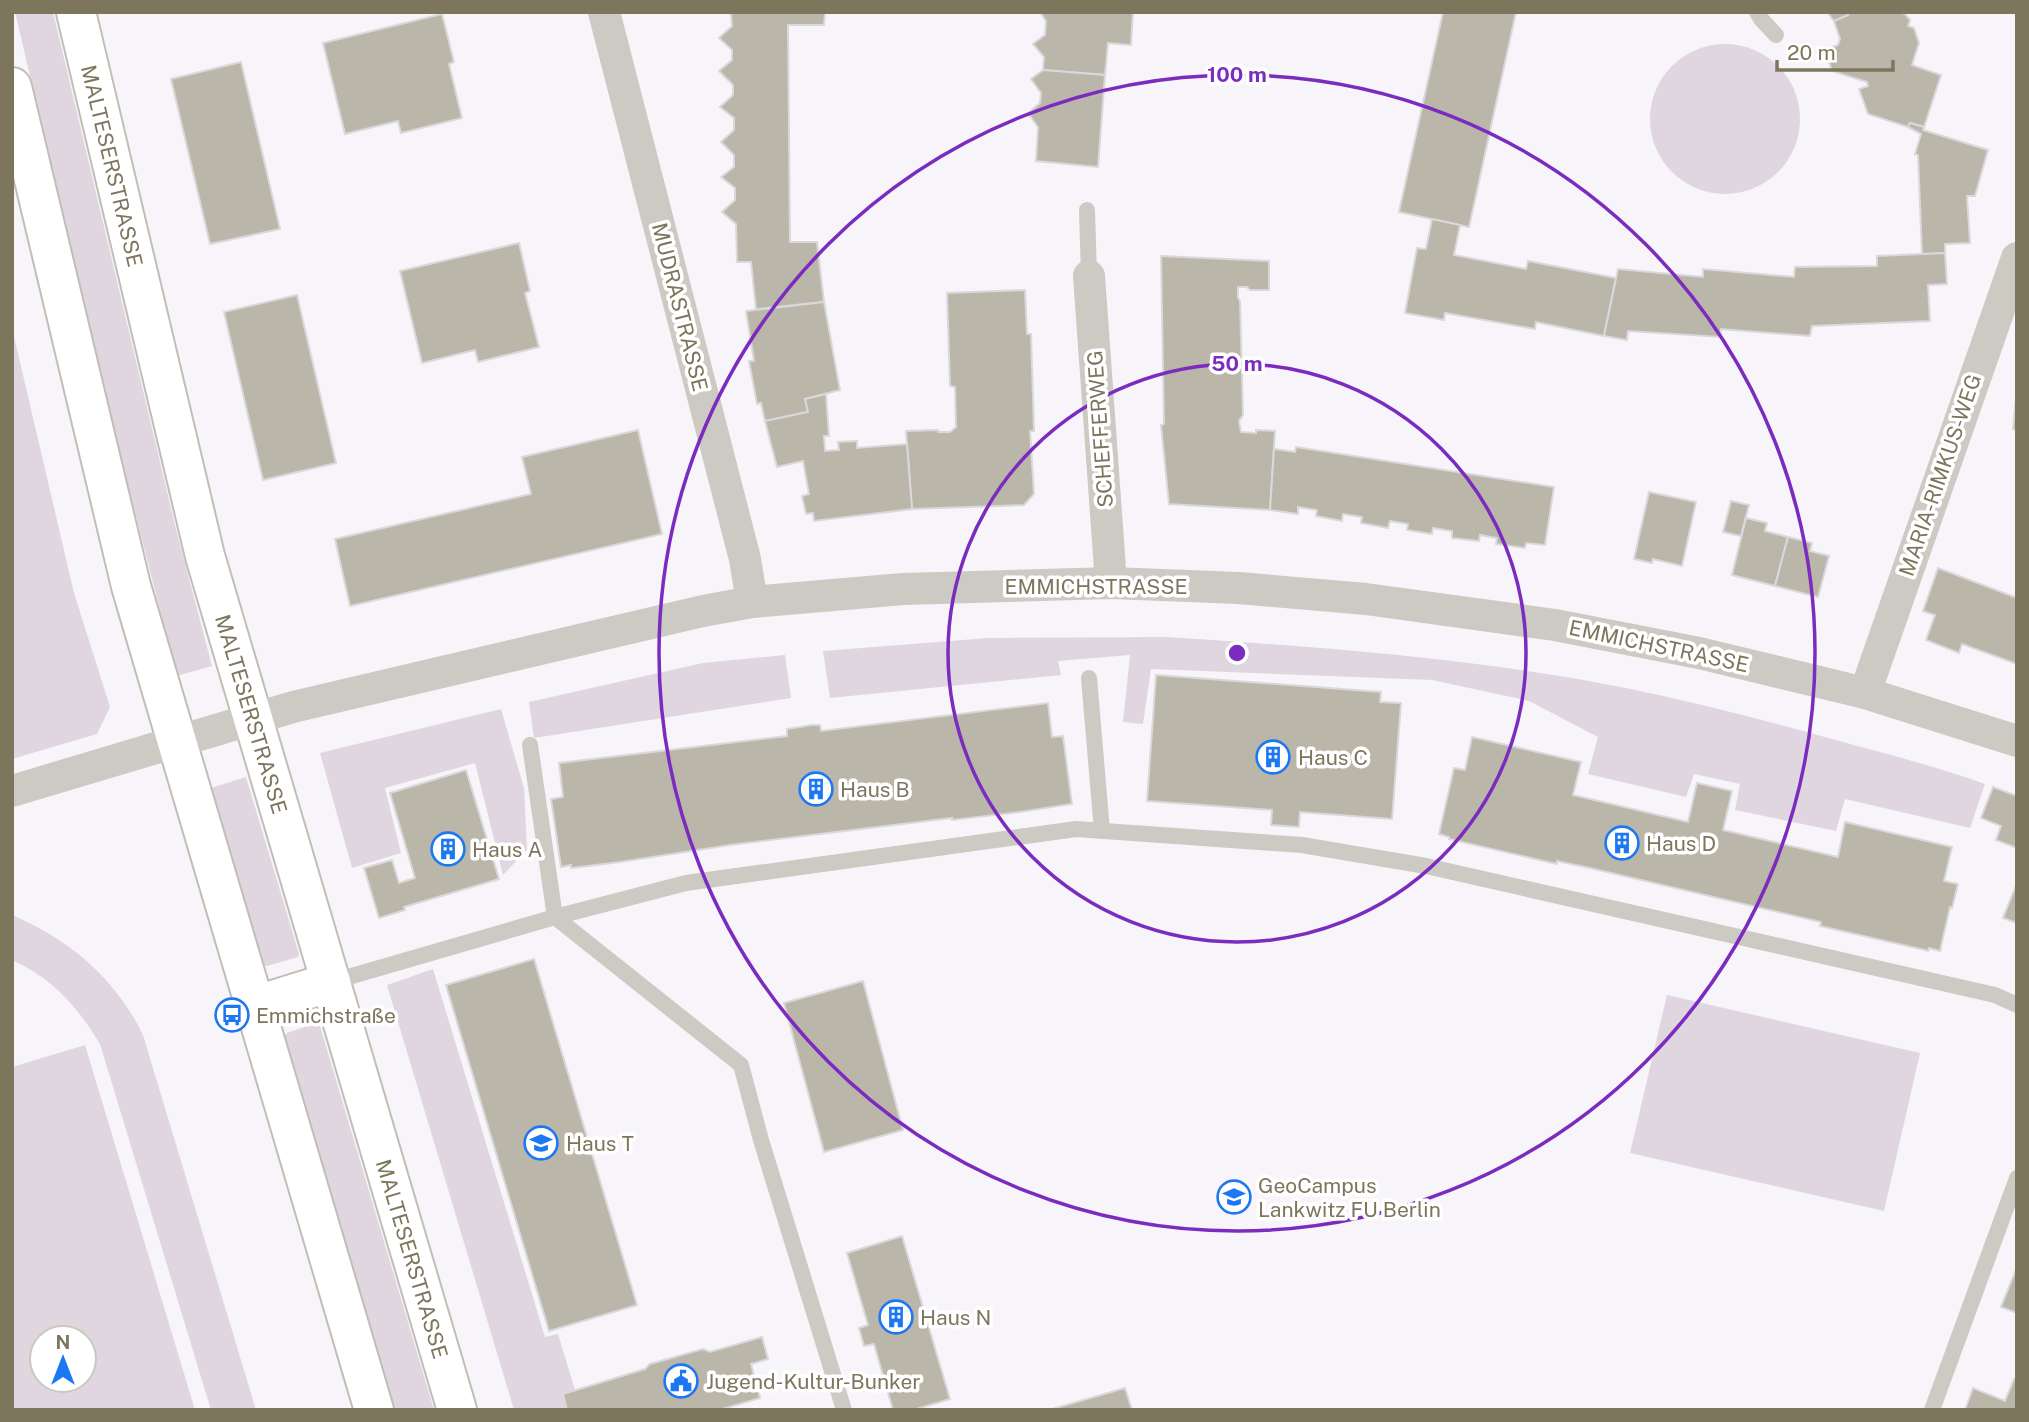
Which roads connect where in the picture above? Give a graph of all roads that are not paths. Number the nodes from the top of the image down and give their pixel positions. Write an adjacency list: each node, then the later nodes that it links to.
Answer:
1 (76, 12): 13 (main road, MALTESERSTRASSE)
2 (604, 12): 10 (street, MUDRASTRASSE)
3 (1757, 12): 4 (lane)
4 (1776, 35)
5 (12, 87): 15 (main road)
6 (1087, 210): 8 (lane)
7 (2017, 258): 12 (street, MARIA-RIMKUS-WEG)
8 (1089, 276): 9 (street, SCHEFFERWEG)
9 (1111, 583): 10 (street, EMMICHSTRASSE); 12 (street, EMMICHSTRASSE)
10 (752, 602): 13 (street, EMMICHSTRASSE)
11 (1089, 678): 18 (lane)
12 (1865, 693): 14 (street, EMMICHSTRASSE)
13 (253, 719): 15 (street, EMMICHSTRASSE); 20 (main road, MALTESERSTRASSE)
14 (2017, 741)
15 (176, 742): 17 (street, EMMICHSTRASSE); 22 (main road)
16 (530, 745): 19 (lane)
17 (12, 791)
18 (1102, 831): 19 (lane); 21 (lane)
19 (555, 917): 20 (lane); 26 (lane)
20 (331, 982): 22 (main road); 25 (main road, MALTESERSTRASSE)
21 (2017, 1005)
22 (254, 1006): 24 (main road)
23 (2017, 1178): 27 (lane)
24 (374, 1410)
25 (457, 1410)
26 (844, 1410)
27 (1932, 1410)

